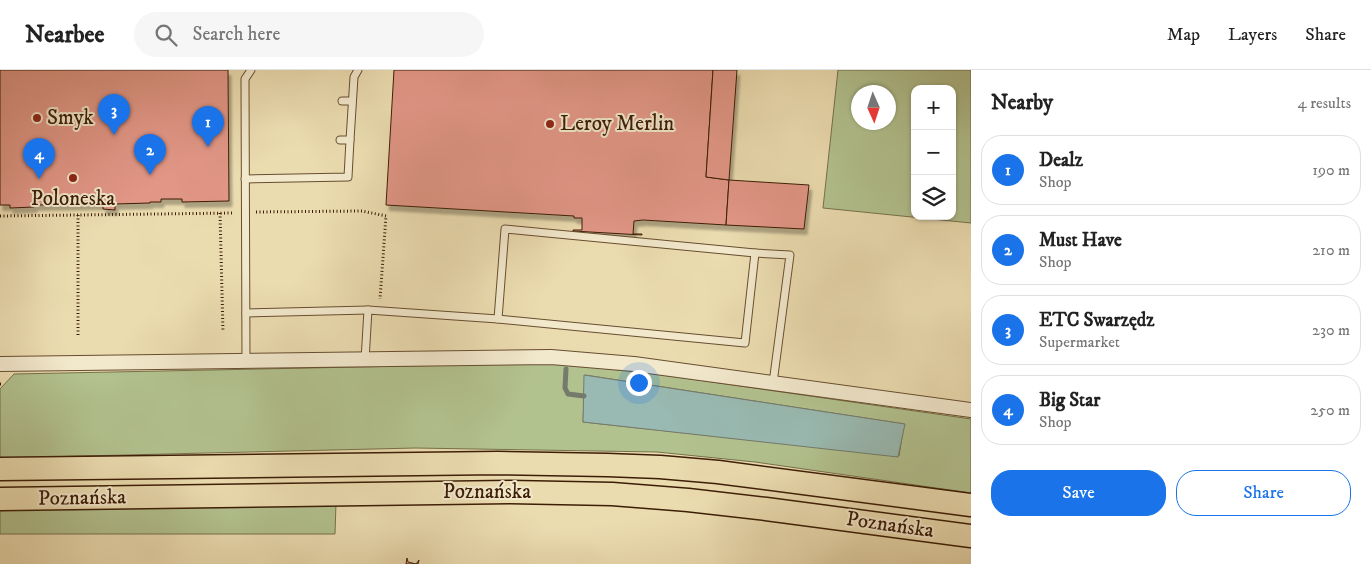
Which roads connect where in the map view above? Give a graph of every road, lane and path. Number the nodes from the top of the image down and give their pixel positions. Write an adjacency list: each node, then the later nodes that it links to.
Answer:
1 (251, 70): 9 (lane)
2 (348, 70): 4 (lane)
3 (358, 70): 4 (lane)
4 (354, 77): 6 (lane)
5 (342, 101): 6 (lane)
6 (352, 101): 8 (lane)
7 (340, 140): 8 (lane)
8 (350, 140): 9 (lane)
9 (245, 179): 11 (lane)
10 (220, 213): 11 (path); 12 (path); 19 (path)
11 (245, 213): 16 (path); 17 (lane)
12 (78, 215): 13 (path); 20 (path)
13 (0, 216)
14 (755, 252): 18 (lane); 18 (lane); 24 (lane)
15 (368, 310): 16 (lane); 17 (lane); 21 (lane)
16 (380, 311): 18 (lane)
17 (246, 313): 22 (lane)
18 (498, 319)
19 (223, 332)
20 (78, 336)
21 (364, 360): 22 (street); 24 (street)
22 (246, 361): 23 (street)
23 (0, 364)
24 (773, 384): 25 (street)
25 (971, 410)
26 (0, 470): 28 (main road, Poznańska)
27 (0, 499): 29 (main road, Poznańska)
28 (971, 505)
29 (971, 536)

